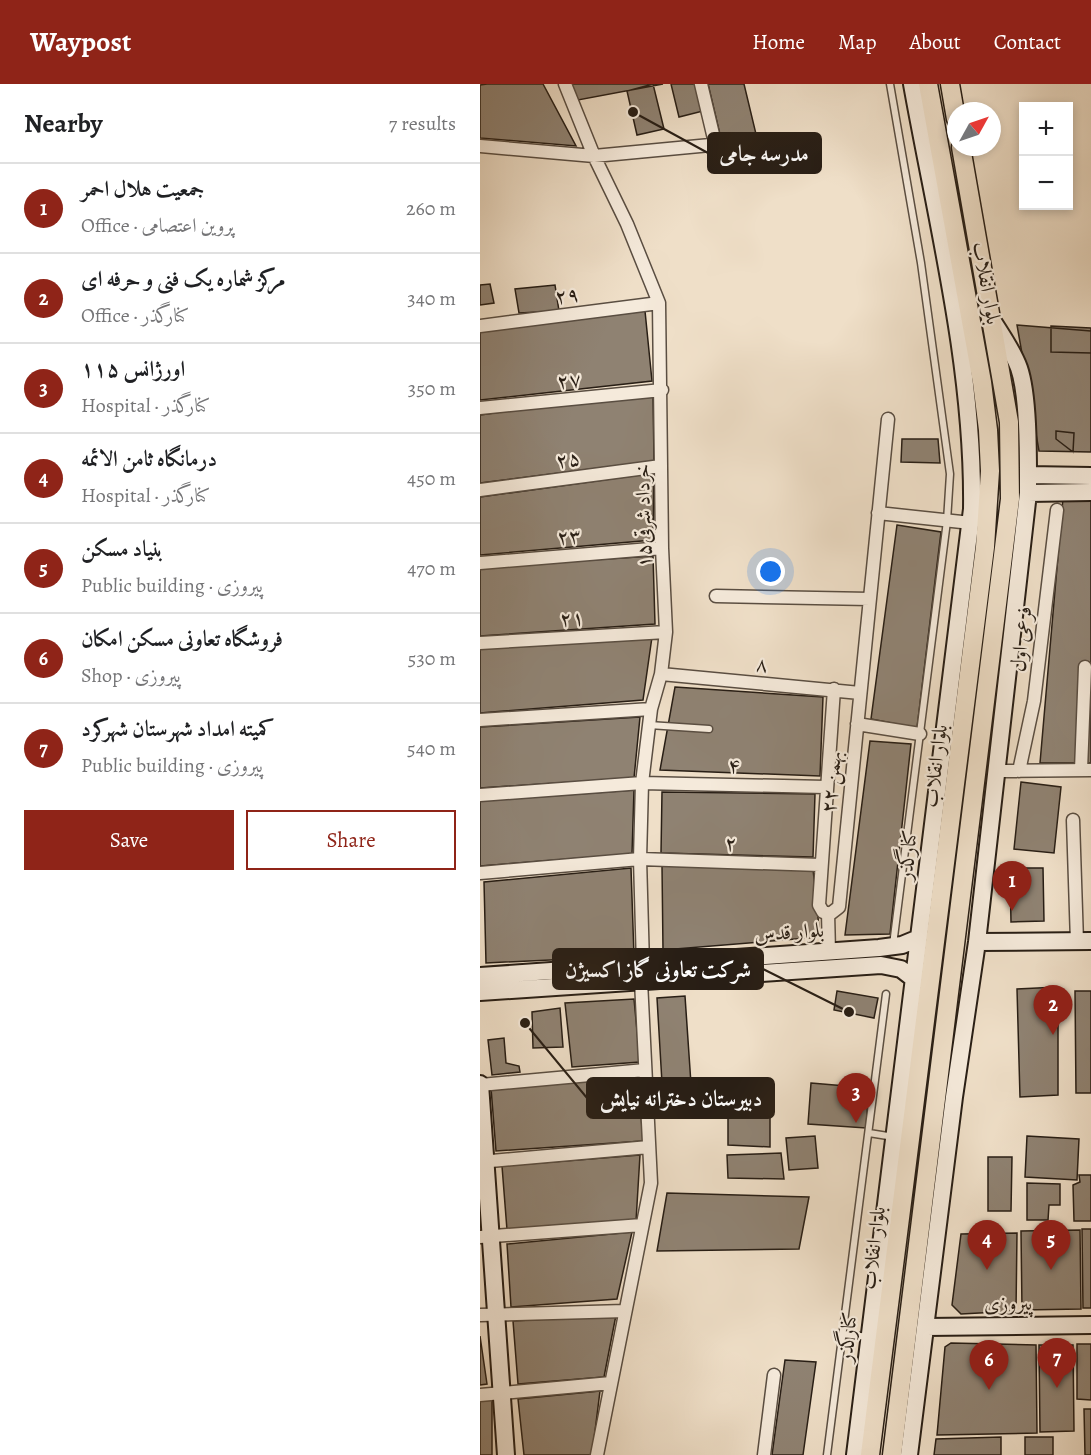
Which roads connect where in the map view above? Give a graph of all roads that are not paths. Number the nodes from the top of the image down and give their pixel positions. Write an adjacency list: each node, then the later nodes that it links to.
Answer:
1 (565, 84): 11 (street, ۱۵خرداد شرقی)
2 (701, 84): 10 (street)
3 (890, 84): 28 (lane)
4 (912, 84): 13 (main road, کنارگذر)
5 (928, 84): 13 (main road, بلوار انقلاب)
6 (950, 84): 7 (main road)
7 (953, 102)
8 (742, 142): 10 (street)
9 (480, 146): 11 (street)
10 (716, 147): 11 (street)
11 (594, 156): 14 (street, ۱۵خرداد شرقی)
12 (963, 156): 15 (main road, بلوار انقلاب)
13 (942, 207): 29 (main road, کنارگذر); 36 (main road, بلوار انقلاب)
14 (659, 303): 16 (street, ۲۹); 17 (street, ۱۵خرداد شرقی)
15 (992, 320): 21 (main road); 37 (main road, بلوار انقلاب)
16 (480, 326)
17 (662, 390): 18 (street, ۲۷); 20 (street, ۱۵خرداد شرقی)
18 (480, 408)
19 (888, 419): 27 (street, ۲۲ بهمن)
20 (661, 466): 23 (street, ۲۵); 30 (street, ۱۵خرداد شرقی)
21 (1035, 476): 22 (main road); 25 (main road)
22 (1091, 476)
23 (480, 490)
24 (1091, 492): 25 (main road)
25 (1035, 493): 49 (main road)
26 (1057, 510): 50 (street, فرعی اول)
27 (878, 513): 28 (street); 33 (street, ۲۲ بهمن)
28 (947, 521): 29 (street); 47 (lane)
29 (971, 523): 54 (main road, کنارگذر)
30 (662, 548): 31 (street, ۲۳); 34 (street, ۱۵خرداد شرقی)
31 (480, 563)
32 (716, 596): 33 (street)
33 (870, 599): 41 (street, ۲۲ بهمن)
34 (666, 632): 35 (street, ۲۱); 39 (street, ۱۵خرداد شرقی)
35 (480, 644)
36 (972, 647): 37 (main road); 54 (main road, بلوار انقلاب)
37 (992, 650): 73 (main road, بلوار انقلاب)
38 (1085, 667): 48 (street)
39 (661, 674): 40 (street, ۸); 42 (street, ۱۵خرداد شرقی)
40 (834, 689): 41 (street, ۸); 52 (street, ۲۲ بهمن)
41 (860, 693): 44 (street, ۲۲ بهمن)
42 (651, 709): 43 (street); 45 (street, ۱۵خرداد شرقی)
43 (480, 720)
44 (857, 724): 47 (street); 59 (street, ۲۲ بهمن)
45 (648, 725): 46 (lane); 51 (street, ۱۵خرداد شرقی)
46 (709, 729)
47 (920, 734): 63 (lane)
48 (1086, 770): 50 (street)
49 (995, 771): 50 (street); 62 (main road)
50 (1019, 771)
51 (642, 783): 52 (street, ۴); 53 (street, ۴); 56 (street, ۱۵خرداد شرقی)
52 (825, 787): 57 (street, ۲۲ بهمن)
53 (480, 795)
54 (944, 811): 60 (main road, کنارگذر); 72 (main road, بلوار انقلاب)
55 (1073, 820): 61 (street)
56 (640, 859): 57 (street, ۲); 58 (street, ۲); 65 (street, ۱۵خرداد شرقی)
57 (820, 865): 59 (street, ۲۲ بهمن)
58 (480, 873)
59 (828, 914): 64 (street)
60 (919, 938): 63 (main road, بلوار قدس); 67 (main road, کنارگذر)
61 (1084, 941): 62 (main road)
62 (977, 942): 73 (main road)
63 (893, 946): 64 (main road, بلوار قدس)
64 (830, 960): 65 (main road, بلوار قدس); 67 (main road, بلوار قدس)
65 (642, 973): 66 (main road, بلوار قدس); 68 (main road, بلوار قدس); 70 (street, ۱۵خرداد شرقی)
66 (480, 976)
67 (914, 979): 72 (main road, کنارگذر)
68 (480, 992)
69 (886, 994): 74 (lane)
70 (645, 1070): 71 (street); 76 (street, ۱۵خرداد شرقی)
71 (480, 1084): 77 (main road)
72 (908, 1092): 75 (main road, کنارگذر); 85 (main road, بلوار انقلاب)
73 (945, 1097): 83 (main road); 91 (main road, بلوار انقلاب)
74 (869, 1133): 75 (lane); 84 (lane)
75 (895, 1137): 85 (main road, کنارگذر)
76 (649, 1147): 77 (street); 78 (street, ۱۵خرداد شرقی)
77 (483, 1161): 79 (main road)
78 (642, 1225): 79 (street); 80 (street, ۱۵خرداد شرقی)
79 (485, 1237): 81 (main road)
80 (625, 1311): 81 (street); 87 (street, ۱۵خرداد شرقی)
81 (488, 1314): 88 (main road)
82 (1091, 1325): 83 (main road, پیروزی)
83 (926, 1327): 99 (main road)
84 (843, 1334): 85 (lane); 95 (lane)
85 (873, 1347): 90 (main road, بلوار انقلاب); 96 (main road, کنارگذر)
86 (774, 1375): 94 (street)
87 (611, 1383): 88 (street); 93 (street, ۱۵خرداد شرقی)
88 (501, 1393): 89 (street); 92 (main road)
89 (480, 1395)
90 (874, 1419): 91 (main road); 97 (main road, بلوار انقلاب)
91 (896, 1422): 98 (main road, بلوار انقلاب)
92 (506, 1455)
93 (597, 1455)
94 (764, 1455)
95 (827, 1455)
96 (855, 1455)
97 (870, 1455)
98 (892, 1455)
99 (909, 1455)

